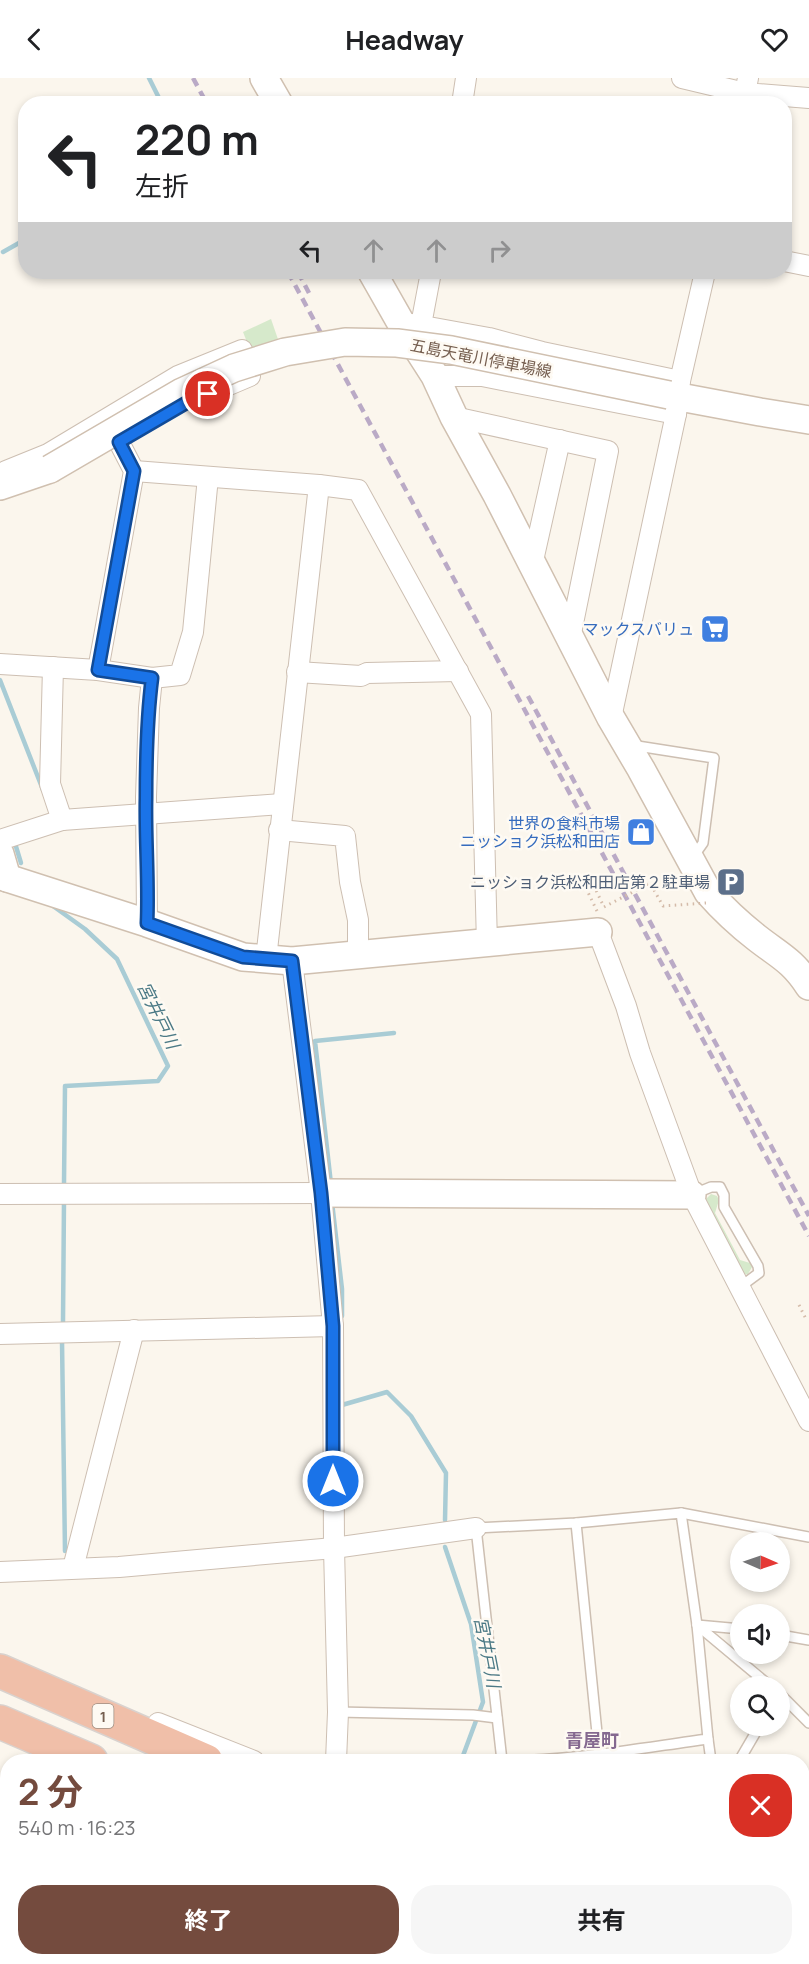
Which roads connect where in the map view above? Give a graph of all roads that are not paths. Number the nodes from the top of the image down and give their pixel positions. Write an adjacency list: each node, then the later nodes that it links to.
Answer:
1 (264, 78): 5 (street)
2 (466, 78): 6 (street)
3 (682, 78): 4 (street)
4 (745, 91): 7 (street)
5 (274, 96)
6 (463, 96)
7 (791, 96)
8 (792, 96): 9 (street)
9 (809, 98)
10 (792, 263): 11 (street)
11 (809, 266)
12 (377, 279): 15 (street)
13 (428, 279): 15 (street)
14 (703, 279): 17 (street)
15 (411, 324): 16 (street); 17 (street)
16 (435, 376): 17 (street); 18 (street)
17 (676, 397): 19 (street, 五島天竜川停車場線); 26 (street, 五島天竜川停車場線, bridge); 36 (street)
18 (454, 417): 20 (street); 28 (street)
19 (809, 420)
20 (560, 440): 28 (street); 29 (street)
21 (119, 442): 22 (street); 23 (street); 27 (street)
22 (134, 471): 24 (street); 32 (street)
23 (0, 472)
24 (208, 477): 25 (street); 35 (street)
25 (319, 485): 33 (street); 34 (street)
26 (0, 486)
27 (0, 497)
28 (532, 565): 29 (street)
29 (570, 638): 36 (street)
30 (0, 664): 31 (street)
31 (52, 667): 32 (street); 40 (street)
32 (98, 670): 35 (street)
33 (458, 671): 34 (street); 46 (street)
34 (297, 672): 38 (street)
35 (152, 678): 39 (street)
36 (611, 718): 37 (street)
37 (626, 744): 43 (street); 43 (lane)
38 (282, 804): 39 (street); 41 (street)
39 (146, 815): 40 (street); 45 (street)
40 (62, 820): 42 (street)
41 (279, 830): 47 (street); 48 (street)
42 (4, 859): 45 (street)
43 (691, 861): 49 (street)
44 (597, 922): 46 (street); 52 (street)
45 (147, 923): 48 (street)
46 (486, 944): 47 (street)
47 (358, 955): 48 (street)
48 (279, 960): 50 (street)
49 (805, 971)
50 (327, 1193): 51 (street); 52 (street); 54 (street)
51 (0, 1194)
52 (692, 1195): 53 (street); 53 (lane)
53 (740, 1287): 57 (street)
54 (333, 1326): 55 (street); 62 (street)
55 (134, 1330): 56 (street); 63 (street)
56 (0, 1334)
57 (809, 1420)
58 (681, 1513): 59 (lane); 61 (lane); 65 (lane)
59 (576, 1523): 60 (lane); 79 (lane)
60 (476, 1528): 62 (street); 74 (lane)
61 (809, 1537)
62 (334, 1548): 63 (street); 73 (street)
63 (73, 1569): 64 (street)
64 (0, 1572)
65 (697, 1625): 66 (lane); 71 (lane); 78 (lane)
66 (730, 1628)
67 (790, 1637): 68 (lane)
68 (809, 1640)
69 (0, 1659): 82 (street)
70 (0, 1671): 81 (highway, 1)
71 (758, 1676)
72 (790, 1704): 76 (lane)
73 (338, 1712): 74 (lane); 83 (street)
74 (494, 1717): 84 (lane)
75 (0, 1722): 80 (highway)
76 (809, 1723)
77 (754, 1736): 87 (lane)
78 (708, 1739): 79 (lane); 86 (lane)
79 (599, 1753): 85 (lane)
80 (75, 1754)
81 (190, 1754)
82 (237, 1754)
83 (336, 1754)
84 (501, 1754)
85 (589, 1754)
86 (710, 1754)
87 (743, 1754)

